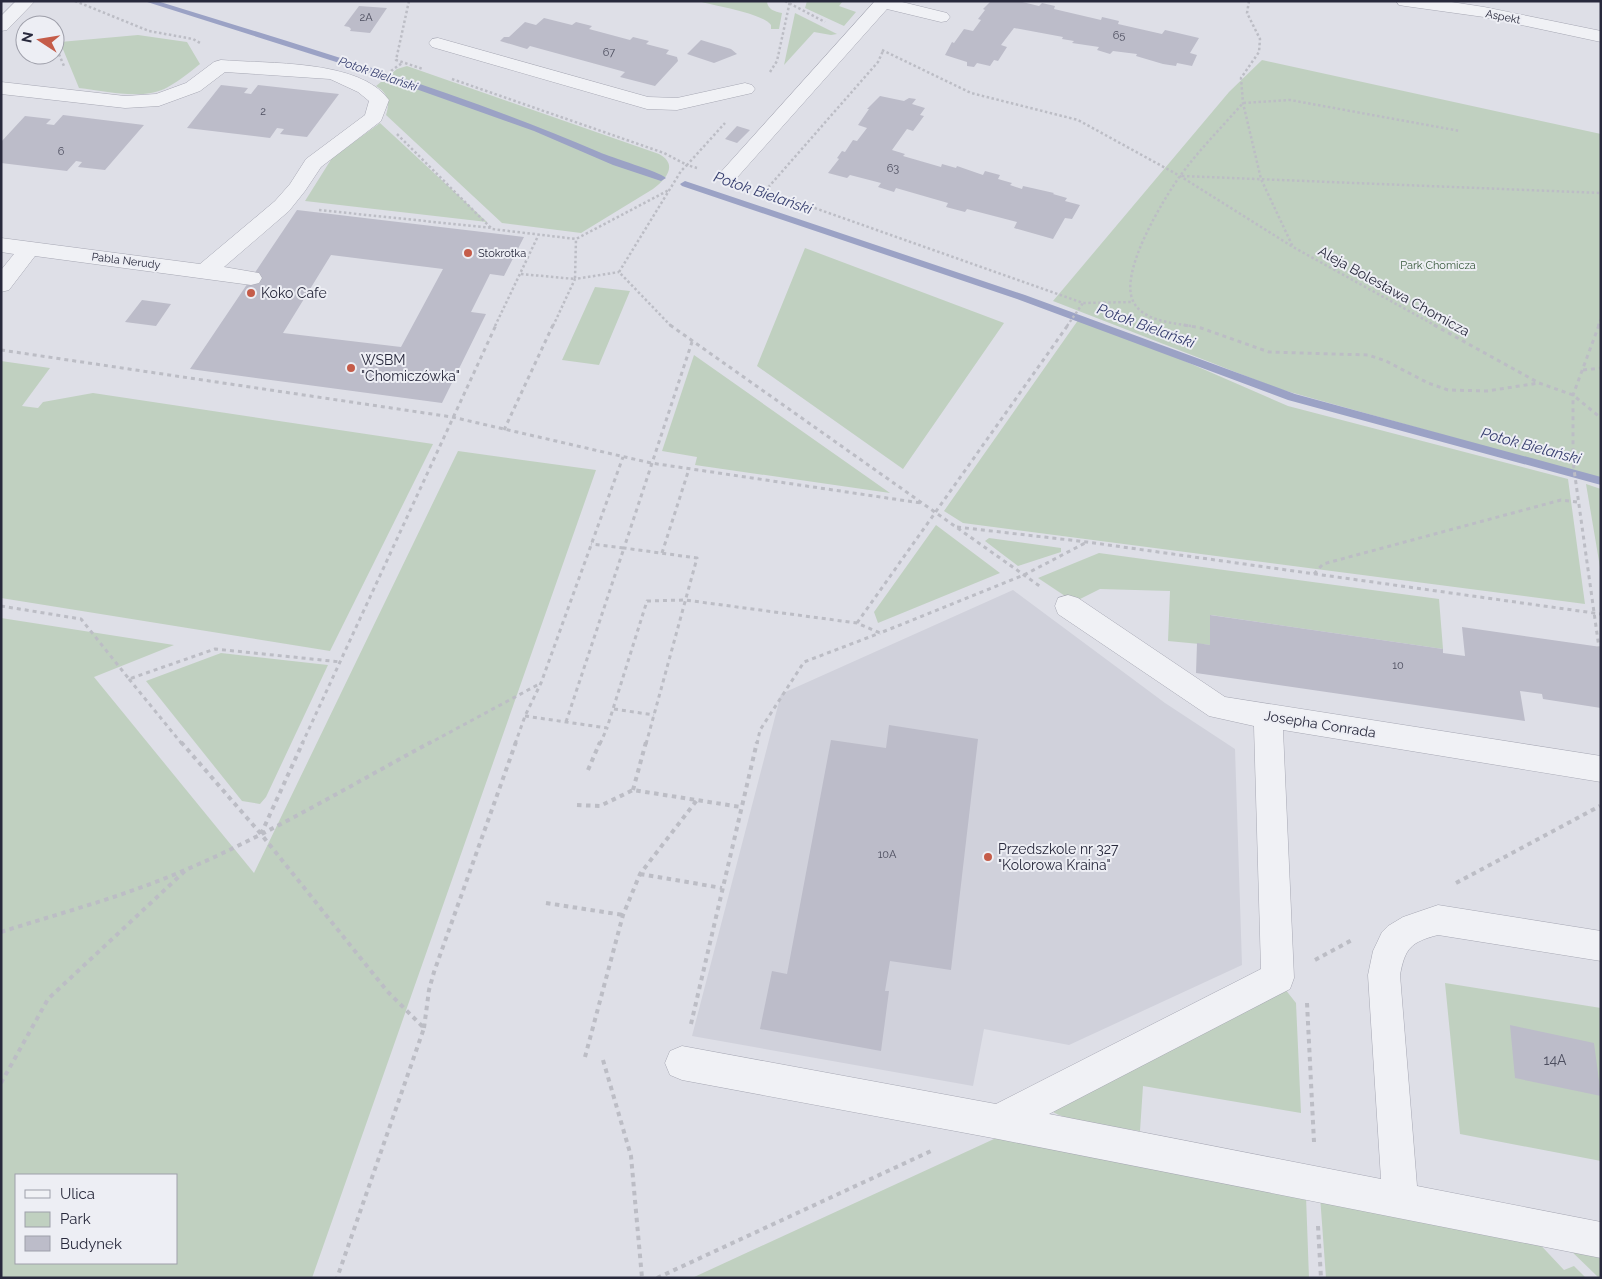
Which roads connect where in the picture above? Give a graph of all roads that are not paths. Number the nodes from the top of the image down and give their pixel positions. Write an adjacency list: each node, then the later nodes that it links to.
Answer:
1 (26, 1): 5 (street)
2 (1405, 1): 6 (street, Aspekt)
3 (884, 2): 4 (street); 10 (street)
4 (941, 17)
5 (1, 26)
6 (1601, 37)
7 (438, 43): 9 (street)
8 (1, 88): 13 (street)
9 (744, 89)
10 (727, 177)
11 (1, 245): 12 (street, Pabla Nerudy)
12 (30, 248): 13 (street, Pabla Nerudy); 15 (street)
13 (206, 271): 14 (street, Pabla Nerudy)
14 (251, 278)
15 (1, 284)
16 (1068, 606): 17 (street, Josepha Conrada)
17 (1268, 716): 18 (street, Josepha Conrada); 21 (street)
18 (1601, 769)
19 (1601, 946): 22 (street)
20 (682, 1063): 21 (street)
21 (998, 1122): 22 (street)
22 (1400, 1201): 23 (street)
23 (1601, 1240)

